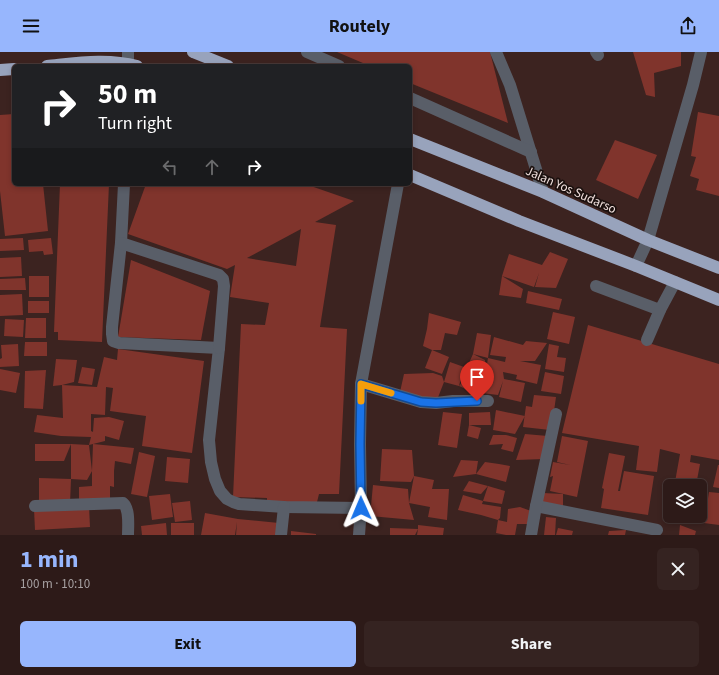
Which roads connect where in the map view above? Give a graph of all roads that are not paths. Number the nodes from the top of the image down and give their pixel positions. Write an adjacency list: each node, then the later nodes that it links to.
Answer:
1 (193, 52): 7 (highway)
2 (307, 52): 8 (street)
3 (496, 52): 13 (street)
4 (701, 52): 18 (street)
5 (130, 62): 6 (highway)
6 (68, 64)
7 (223, 64)
8 (334, 64)
9 (12, 69): 10 (highway)
10 (0, 70)
11 (412, 99): 13 (street)
12 (412, 139): 17 (highway, Jalan Yos Sudarso)
13 (531, 152): 17 (street)
14 (412, 176): 20 (highway)
15 (124, 186): 19 (street)
16 (398, 186): 28 (street)
17 (543, 192): 18 (highway, Jalan Yos Sudarso)
18 (648, 240): 20 (street); 21 (highway, Jalan Yos Sudarso)
19 (121, 243): 27 (street); 27 (street)
20 (636, 266): 22 (highway)
21 (719, 268)
22 (675, 282): 24 (highway); 25 (street)
23 (596, 286): 25 (street)
24 (719, 300)
25 (660, 310): 26 (street)
26 (647, 340)
27 (219, 348): 33 (street)
28 (361, 384): 29 (street); 34 (street)
29 (488, 401)
30 (556, 414): 32 (street)
31 (35, 506): 36 (street)
32 (536, 506): 35 (street); 39 (street)
33 (284, 507): 34 (street); 37 (street)
34 (361, 508): 38 (street)
35 (657, 530)
36 (128, 535)
37 (281, 535)
38 (359, 535)
39 (531, 535)

